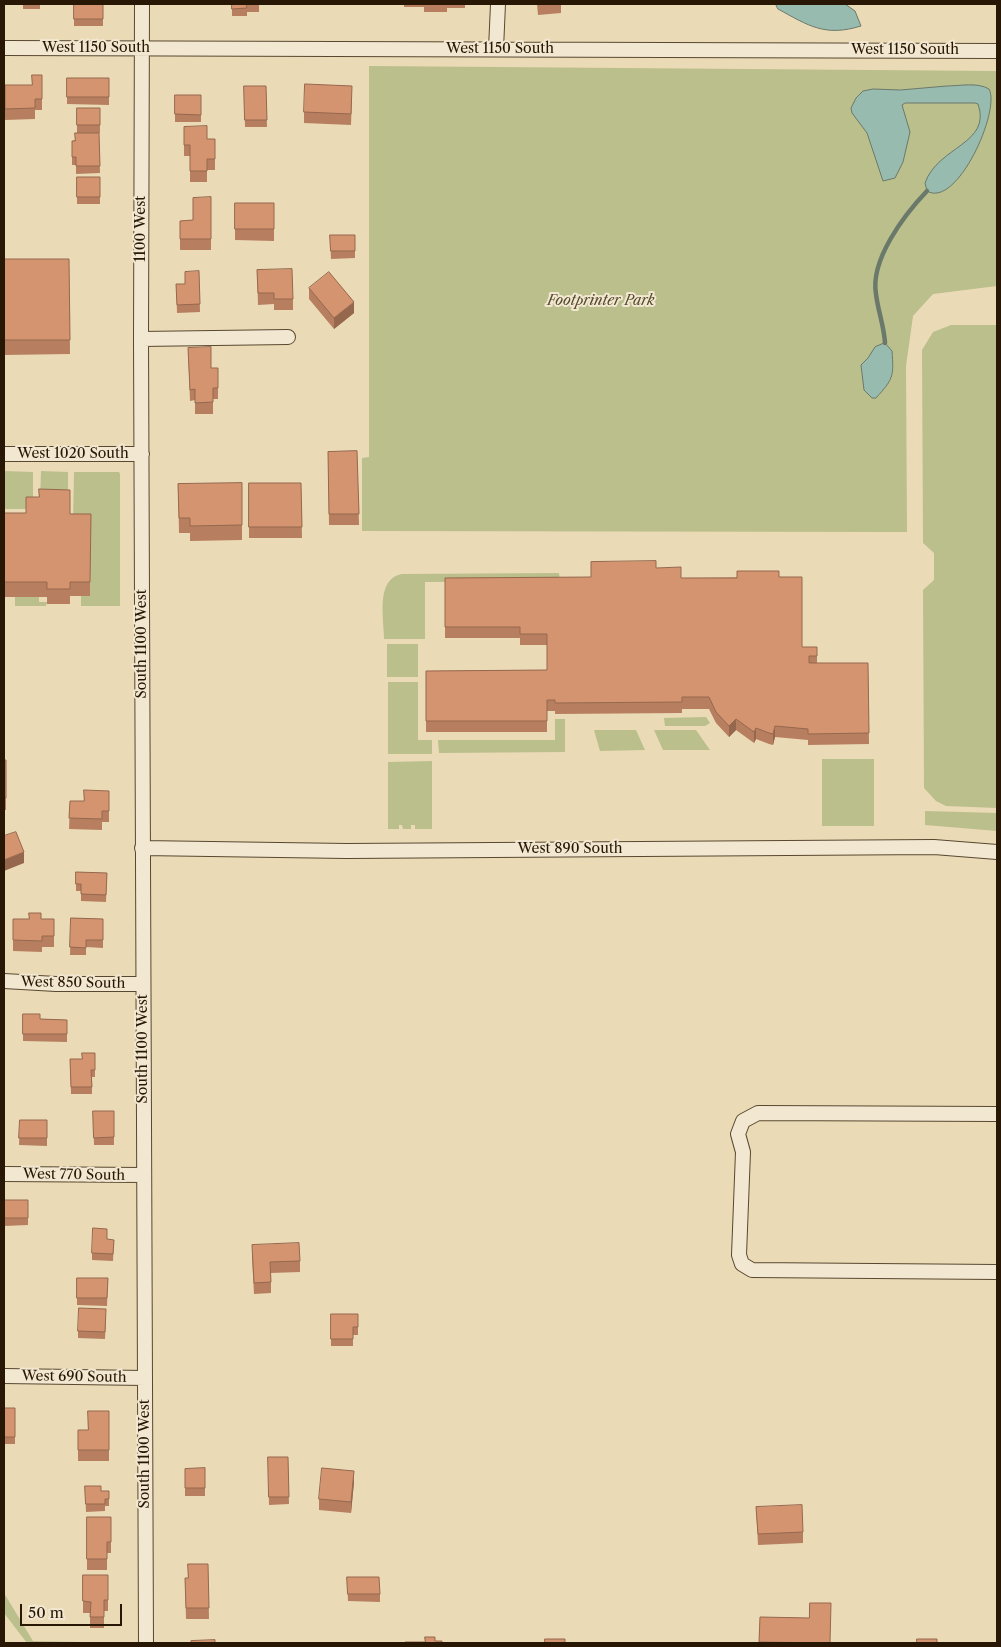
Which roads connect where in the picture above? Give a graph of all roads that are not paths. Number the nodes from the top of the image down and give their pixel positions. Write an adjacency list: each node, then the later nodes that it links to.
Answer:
1 (142, 4): 4 (street, 1100 West)
2 (498, 4): 5 (street)
3 (4, 48): 4 (street, West 1150 South)
4 (142, 48): 5 (street, West 1150 South); 8 (street, 1100 West)
5 (496, 49): 6 (street, West 1150 South)
6 (997, 51)
7 (288, 337): 8 (street)
8 (141, 340): 10 (street, 1100 West)
9 (4, 454): 10 (street, West 1020 South)
10 (142, 454): 11 (street, South 1100 West)
11 (142, 848): 12 (street, West 890 South); 14 (street, South 1100 West)
12 (997, 852)
13 (4, 981): 14 (street, West 850 South)
14 (143, 984): 17 (street, South 1100 West)
15 (997, 1114): 18 (street)
16 (4, 1174): 17 (street, West 770 South)
17 (144, 1175): 20 (street, South 1100 West)
18 (997, 1272)
19 (4, 1376): 20 (street, West 690 South)
20 (145, 1378): 21 (street, South 1100 West)
21 (146, 1643)

